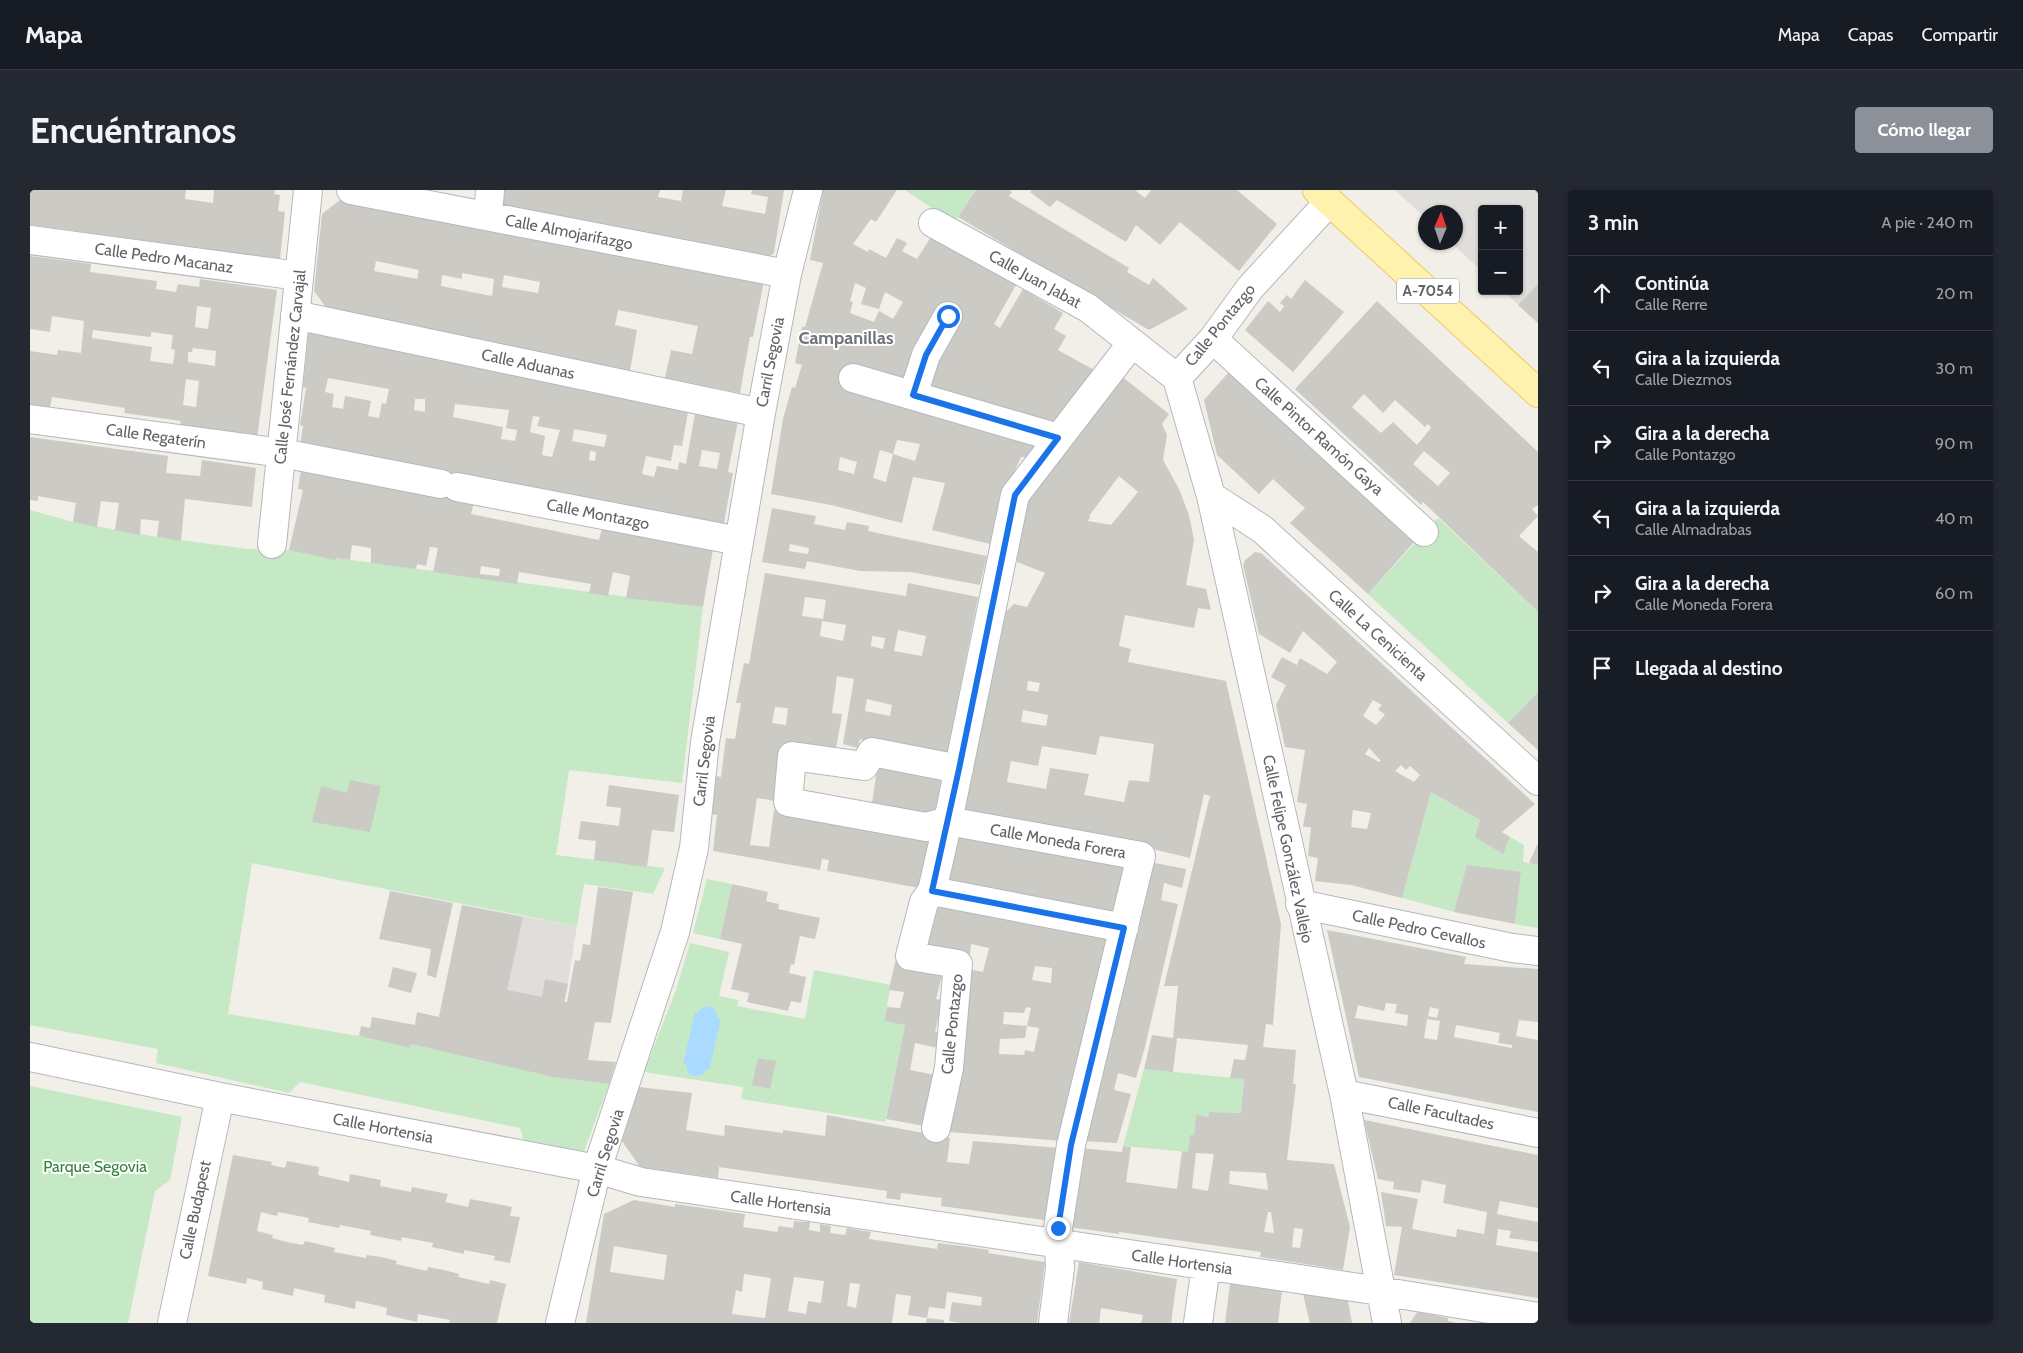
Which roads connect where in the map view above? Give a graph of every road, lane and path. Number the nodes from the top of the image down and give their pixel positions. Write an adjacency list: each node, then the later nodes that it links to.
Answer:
1 (308, 190): 9 (street, Calle José Fernández Carvajal)
2 (351, 190): 5 (street, Calle Almojarifazgo)
3 (808, 190): 8 (street, Carril Segovia)
4 (1321, 193): 12 (street, Calle Pontazgo); 16 (main road, A-7054)
5 (489, 203): 8 (street, Calle Almojarifazgo)
6 (933, 223): 13 (street, Calle Juan Jabat)
7 (30, 240): 9 (street, Calle Pedro Macanaz)
8 (787, 274): 18 (street, Carril Segovia)
9 (299, 276): 10 (street, Calle José Fernández Carvajal)
10 (295, 315): 18 (street, Calle Aduanas); 21 (street, Calle José Fernández Carvajal)
11 (948, 316): 17 (street)
12 (1213, 339): 15 (street, Calle Pontazgo); 23 (street, Calle Pintor Ramón Gaya)
13 (1132, 343): 15 (street, Calle Pontazgo); 20 (street, Calle Pontazgo)
14 (853, 378): 17 (street)
15 (1177, 378): 22 (street, Calle Felipe González Vallejo)
16 (1538, 393)
17 (913, 395): 20 (street)
18 (761, 413): 24 (street, Carril Segovia)
19 (30, 419): 21 (street, Calle Regaterín)
20 (1058, 438): 26 (street, Calle Pontazgo)
21 (282, 453): 24 (street, Calle Montazgo); 25 (street, Calle José Fernández Carvajal)
22 (1211, 496): 27 (street, Calle La Cenicienta); 30 (street, Calle Felipe González Vallejo)
23 (1424, 532)
24 (739, 541): 38 (street, Carril Segovia)
25 (272, 544)
26 (959, 769): 28 (street, Calle Pontazgo); 28 (street)
27 (1538, 781)
28 (948, 821): 29 (street, Calle Pontazgo); 31 (street, Calle Moneda Forera)
29 (932, 891): 31 (street); 36 (street, Calle Pontazgo)
30 (1300, 904): 32 (street, Calle Pedro Cevallos); 34 (street, Calle Felipe González Vallejo)
31 (1124, 928): 39 (street, Calle Moneda Forera)
32 (1538, 951)
33 (30, 1057): 35 (street, Calle Hortensia)
34 (1344, 1094): 37 (street, Calle Facultades); 41 (street, Calle Felipe González Vallejo)
35 (220, 1097): 38 (street, Calle Hortensia); 43 (street, Calle Budapest)
36 (936, 1128)
37 (1538, 1133)
38 (598, 1169): 39 (street, Calle Hortensia); 44 (street, Carril Segovia)
39 (1059, 1244): 40 (street, Calle Hortensia); 45 (street, Calle Moneda Forera)
40 (1206, 1266): 41 (street, Calle Hortensia); 46 (street)
41 (1380, 1290): 42 (street, Calle Hortensia); 47 (street, Calle Felipe González Vallejo)
42 (1538, 1317)
43 (177, 1322)
44 (560, 1323)
45 (1052, 1323)
46 (1198, 1323)
47 (1387, 1323)

